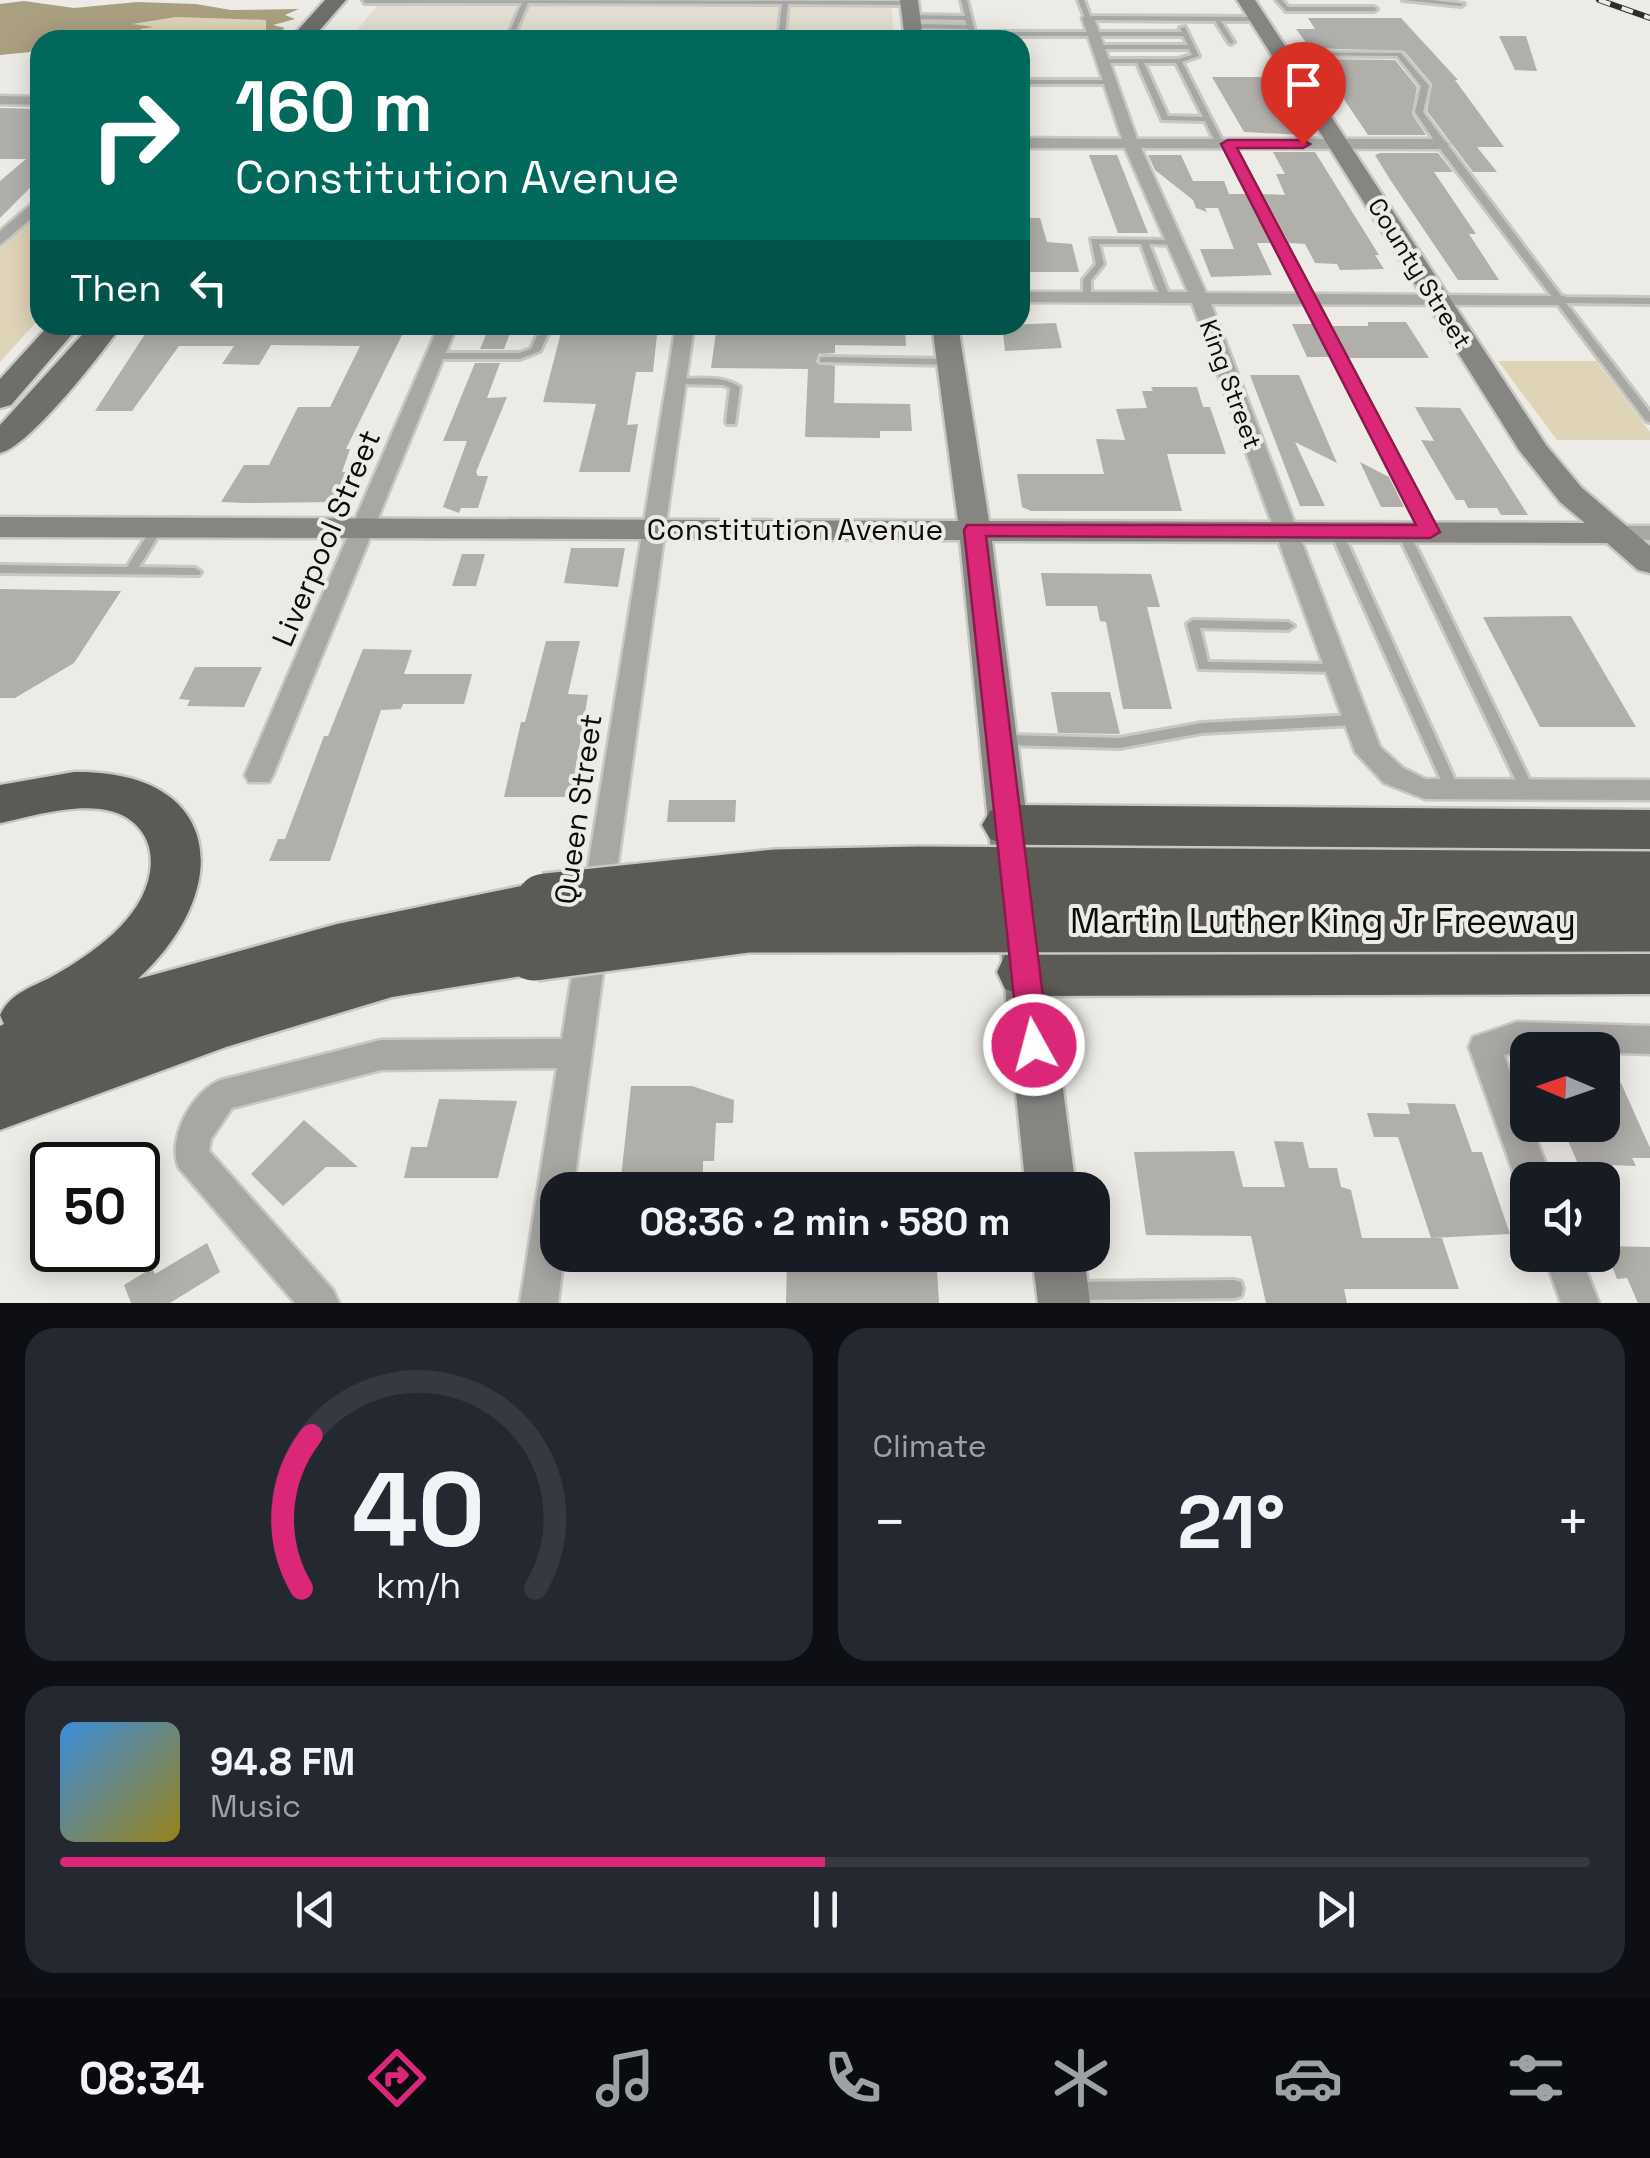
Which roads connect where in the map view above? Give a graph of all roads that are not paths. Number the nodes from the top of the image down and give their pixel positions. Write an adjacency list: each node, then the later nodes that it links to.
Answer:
1 (336, 0): 21 (main road)
2 (964, 0): 20 (lane)
3 (1080, 0): 17 (lane)
4 (1279, 0): 5 (lane)
5 (1366, 0)
6 (1406, 0): 13 (lane)
7 (434, 1): 8 (lane); 14 (lane)
8 (470, 1): 10 (lane)
9 (825, 1): 11 (lane); 12 (lane)
10 (526, 2): 11 (lane); 22 (lane)
11 (784, 2): 23 (lane)
12 (861, 2): 16 (lane)
13 (1462, 4)
14 (362, 5)
15 (1252, 10): 19 (lane); 30 (street, County Street)
16 (911, 17): 20 (lane)
17 (1088, 18): 18 (lane); 28 (street, King Street)
18 (1178, 19): 19 (lane); 25 (lane)
19 (1217, 19): 27 (lane)
20 (969, 22): 24 (lane)
21 (309, 30)
22 (513, 30)
23 (782, 30)
24 (971, 30)
25 (1186, 34): 28 (lane); 29 (lane)
26 (1030, 40): 28 (lane)
27 (1231, 42)
28 (1098, 47): 29 (lane); 31 (lane); 34 (street, King Street)
29 (1193, 48): 32 (lane)
30 (1281, 54): 41 (street, County Street); 42 (lane)
31 (1140, 61): 32 (lane); 37 (lane)
32 (1178, 61): 37 (lane)
33 (1030, 82): 34 (lane)
34 (1110, 82): 39 (street, King Street)
35 (0, 100): 36 (street)
36 (30, 101)
37 (1207, 119): 40 (lane)
38 (1030, 143): 39 (street)
39 (1131, 143): 40 (street); 46 (street, King Street)
40 (1224, 144): 41 (street); 51 (lane)
41 (1340, 144): 42 (street); 52 (street, County Street)
42 (1440, 144): 53 (lane)
43 (30, 212): 44 (street)
44 (0, 240)
45 (1144, 242): 46 (lane); 47 (lane); 49 (lane)
46 (1174, 242): 50 (street, King Street)
47 (1086, 296): 48 (street); 49 (street)
48 (1030, 297)
49 (1165, 297): 50 (street)
50 (1199, 297): 51 (street); 73 (street, King Street)
51 (1310, 298): 52 (street); 75 (lane)
52 (1435, 299): 53 (street); 76 (street, County Street)
53 (1560, 300): 54 (lane); 65 (lane)
54 (1650, 302)
55 (56, 335): 64 (main road)
56 (98, 335): 67 (main road)
57 (444, 335): 61 (street, Liverpool Street)
58 (542, 335): 61 (lane)
59 (683, 335): 63 (street, Queen Street)
60 (948, 343): 62 (lane); 72 (street)
61 (435, 356): 70 (street, Liverpool Street)
62 (823, 360)
63 (676, 382): 66 (lane); 71 (street, Queen Street)
64 (0, 398)
65 (1650, 419)
66 (731, 422)
67 (0, 443)
68 (0, 527): 69 (street, Constitution Avenue)
69 (156, 528): 70 (street, Constitution Avenue); 80 (lane)
70 (363, 528): 71 (street, Constitution Avenue); 86 (street, Liverpool Street)
71 (652, 529): 72 (street, Constitution Avenue); 101 (street, Queen Street)
72 (974, 530): 73 (street, Constitution Avenue); 85 (street)
73 (1284, 531): 74 (street, Constitution Avenue); 83 (street, King Street)
74 (1336, 531): 75 (street, Constitution Avenue); 87 (lane)
75 (1416, 532): 76 (street, Constitution Avenue); 90 (lane)
76 (1611, 532): 77 (street, Constitution Avenue); 78 (street, County Street)
77 (1650, 534)
78 (1650, 563)
79 (0, 569): 80 (lane)
80 (132, 570): 81 (lane)
81 (196, 572)
82 (1288, 626): 83 (lane)
83 (1336, 668): 84 (street, King Street)
84 (1355, 720): 85 (lane); 87 (street, King Street)
85 (999, 740): 91 (street)
86 (259, 775)
87 (1452, 789): 90 (street)
88 (1650, 790): 90 (street)
89 (0, 804): 98 (highway)
90 (1519, 808): 91 (highway); 92 (highway)
91 (1008, 826): 97 (street)
92 (1650, 830)
93 (1650, 881): 95 (highway, Martin Luther King Jr Freeway, bridge)
94 (1650, 922): 95 (highway, Martin Luther King Jr Freeway, bridge)
95 (539, 927): 100 (highway, Martin Luther King Jr Freeway); 102 (highway, Martin Luther King Jr Freeway)
96 (1650, 970): 97 (highway)
97 (1026, 972): 104 (street)
98 (0, 1028)
99 (1650, 1040): 103 (street)
100 (0, 1052)
101 (576, 1053): 108 (street); 109 (street, Queen Street)
102 (0, 1102)
103 (1527, 1162)
104 (1049, 1172)
105 (1568, 1272): 110 (street)
106 (1061, 1283): 107 (lane)
107 (1234, 1289)
108 (320, 1303)
109 (539, 1303)
110 (1580, 1303)

